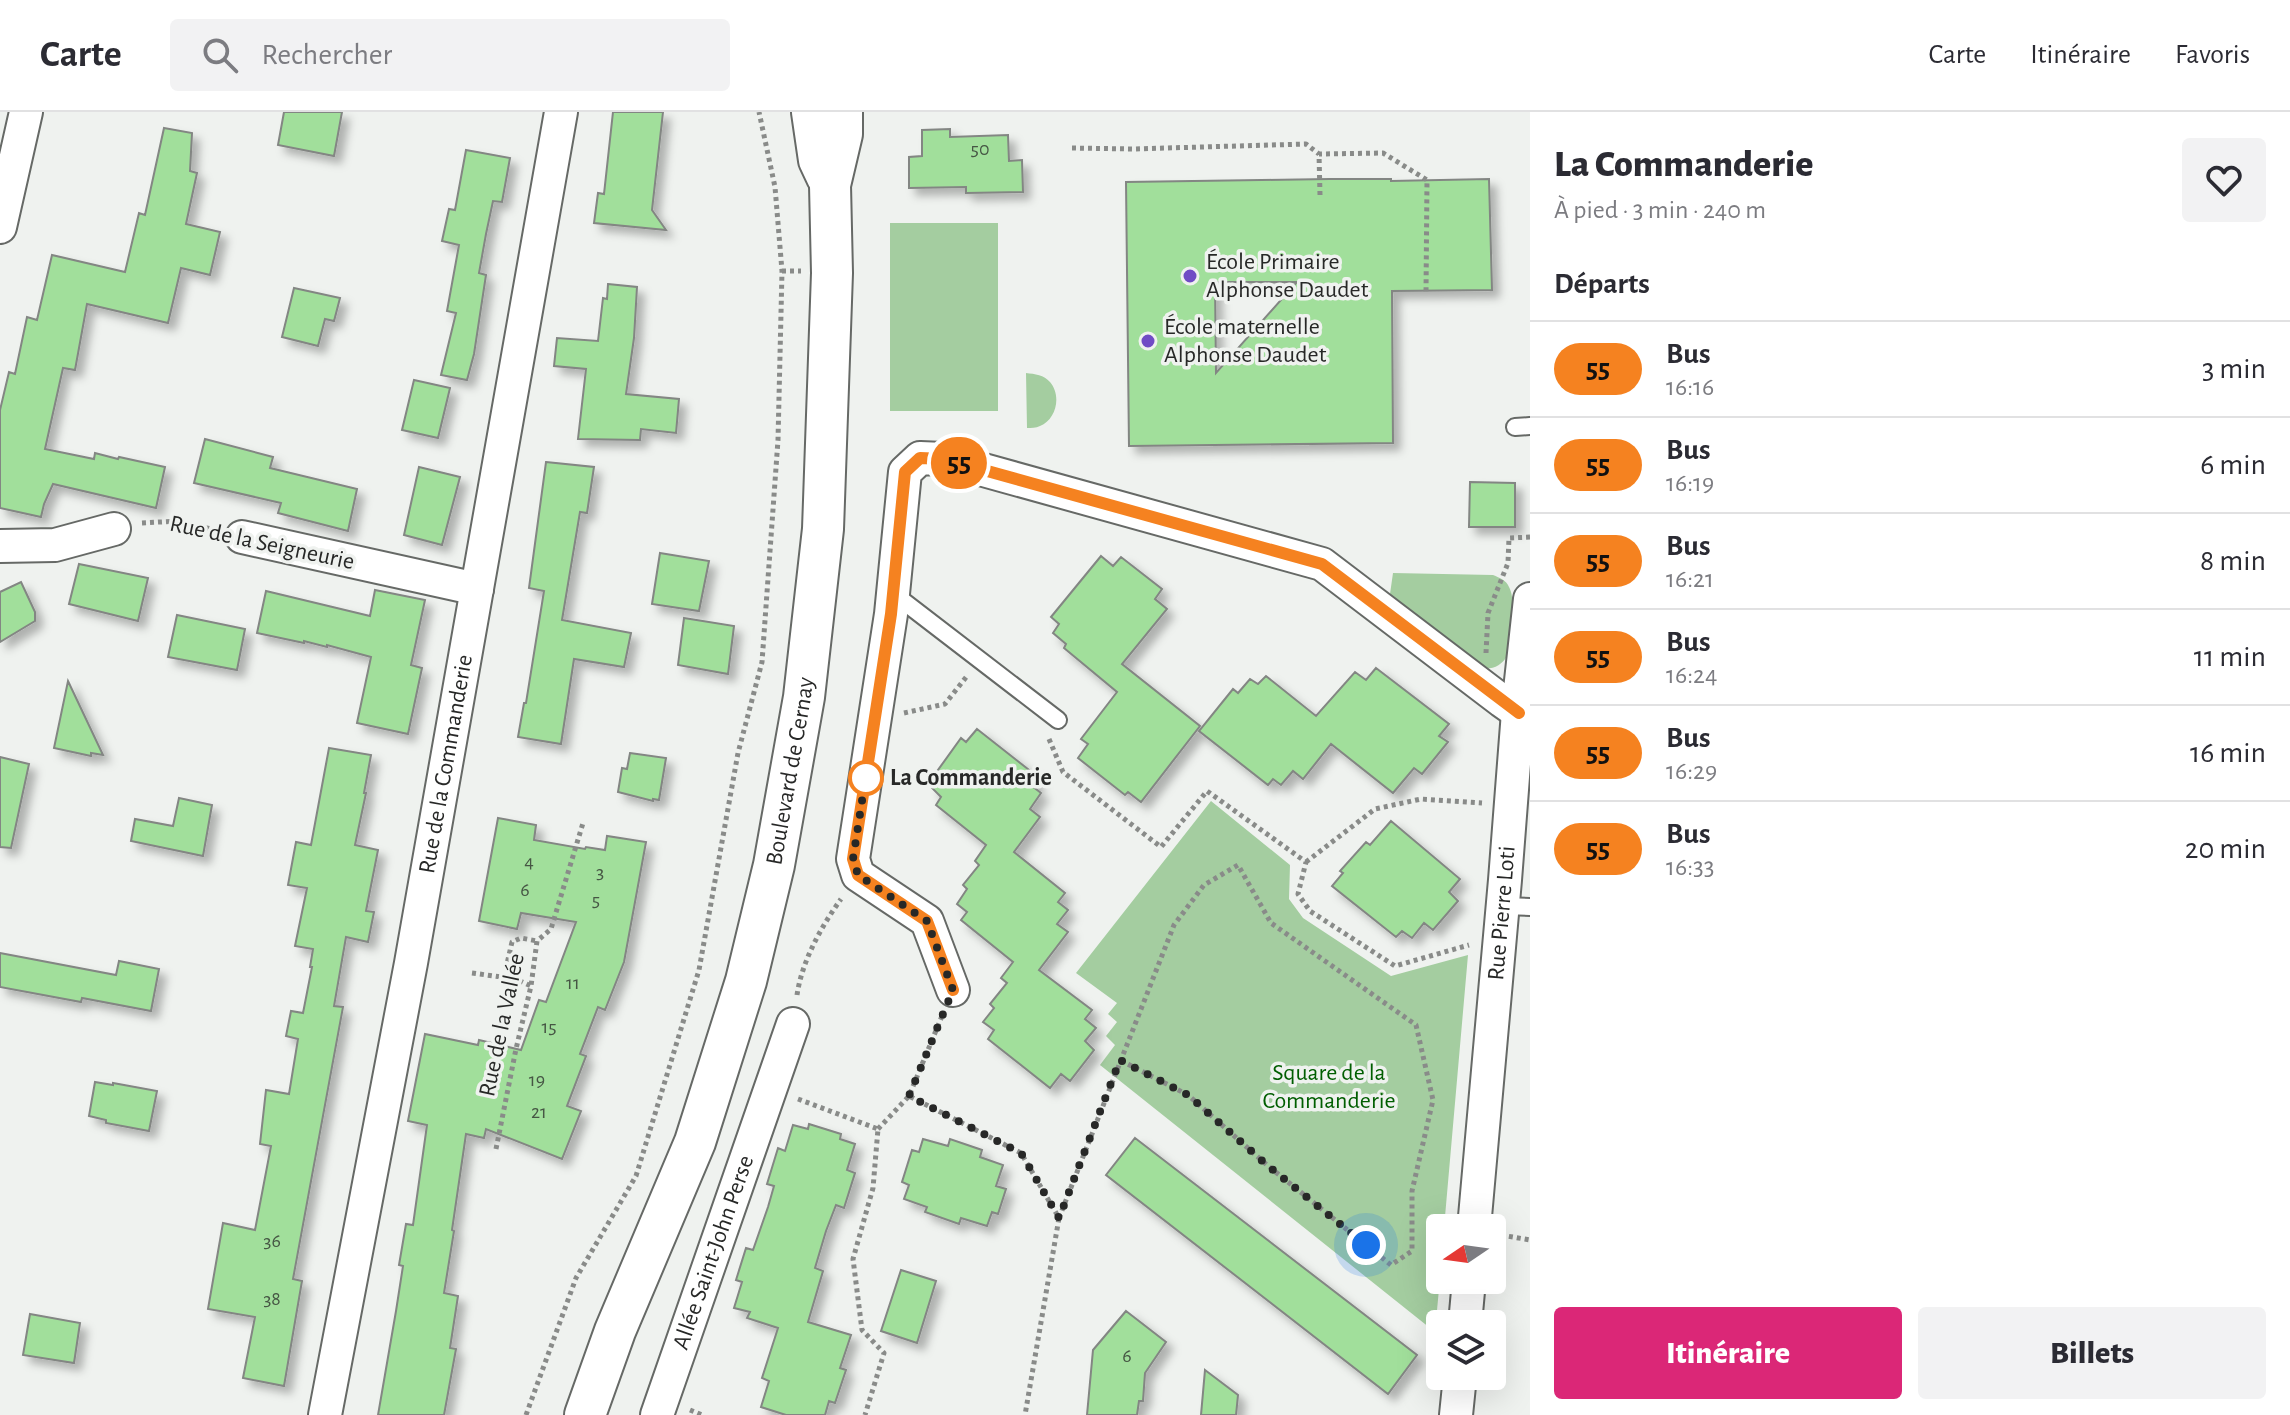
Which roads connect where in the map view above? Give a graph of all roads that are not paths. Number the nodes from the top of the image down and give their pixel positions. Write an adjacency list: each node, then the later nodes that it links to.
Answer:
1 (26, 112): 6 (street)
2 (561, 112): 10 (street, Rue de la Commanderie)
3 (812, 112): 5 (street, Boulevard de Cernay)
4 (842, 112): 5 (street, Boulevard de Cernay)
5 (830, 185): 19 (street, Boulevard de Cernay)
6 (0, 227)
7 (114, 529): 9 (street)
8 (242, 537): 10 (street, Rue de la Seigneurie)
9 (0, 546)
10 (477, 589): 21 (street, Rue de la Commanderie)
11 (894, 594): 13 (street); 14 (lane); 16 (street)
12 (1530, 599): 13 (street, Rue Pierre Loti)
13 (1524, 714): 15 (street, Rue Pierre Loti)
14 (1058, 720)
15 (1511, 916): 18 (street, Rue Pierre Loti)
16 (953, 990)
17 (793, 1024): 24 (street, Allée Saint-John Perse)
18 (1476, 1214)
19 (615, 1331): 22 (street, Boulevard de Cernay); 23 (street, Boulevard de Cernay)
20 (1459, 1390): 25 (street)
21 (325, 1415)
22 (557, 1415)
23 (585, 1415)
24 (657, 1415)
25 (1456, 1415)

